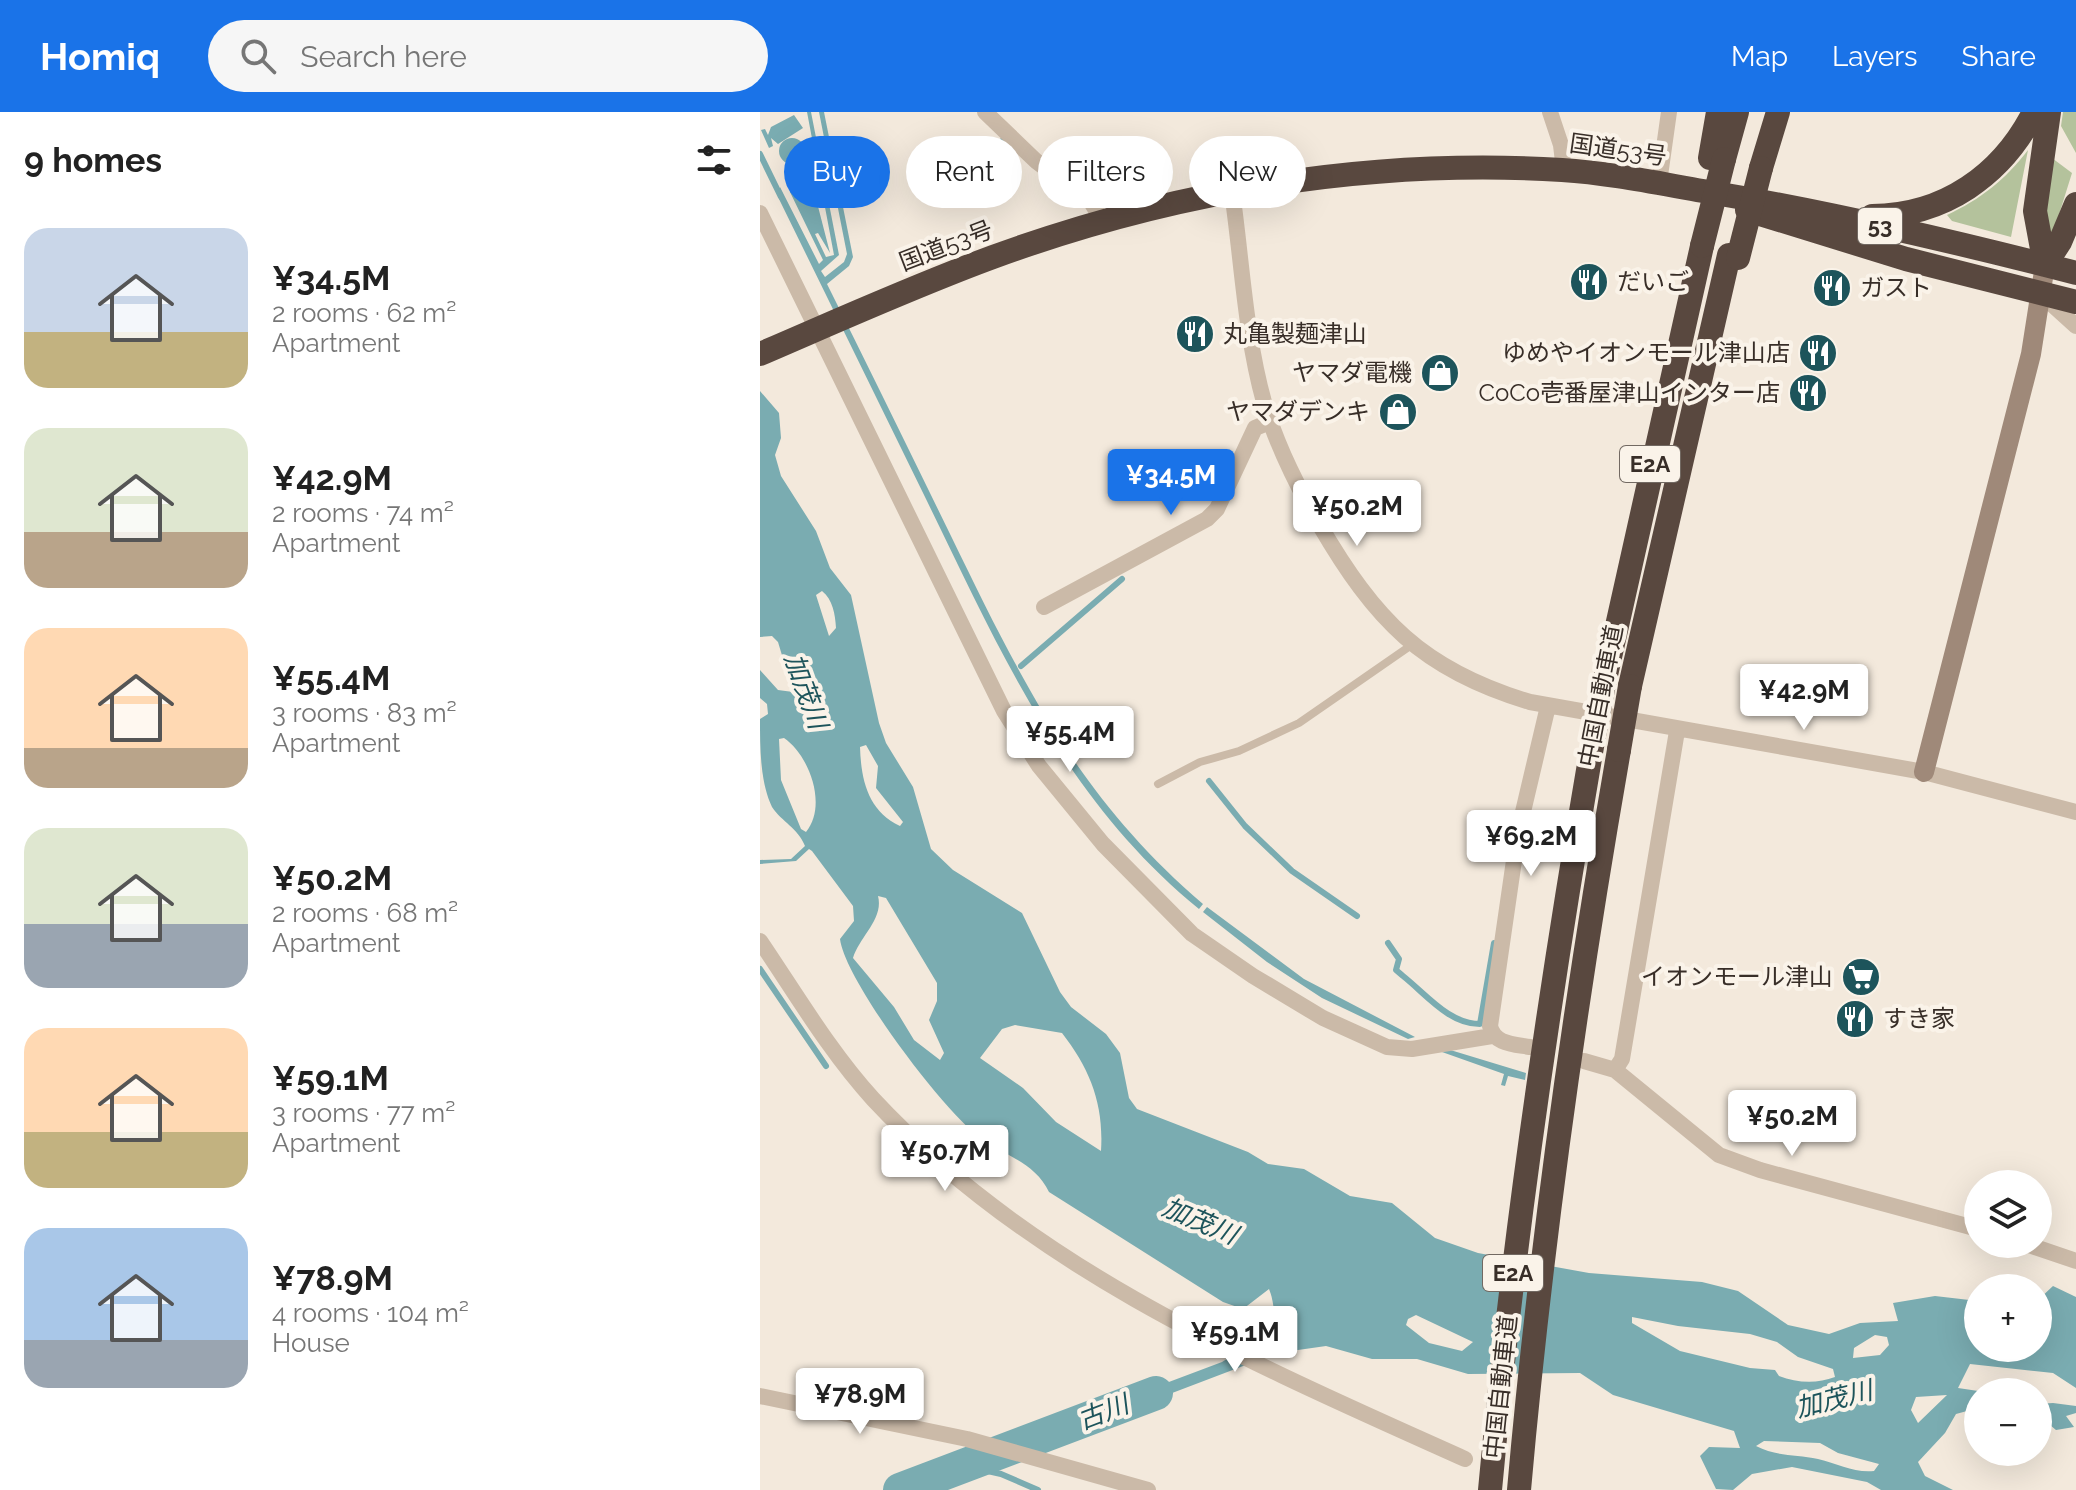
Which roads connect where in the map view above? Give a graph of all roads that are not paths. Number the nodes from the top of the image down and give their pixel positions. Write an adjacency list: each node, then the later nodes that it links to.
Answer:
1 (985, 112): 20 (street)
2 (1550, 112): 11 (street)
3 (1669, 112): 13 (street)
4 (1718, 112): 9 (highway)
5 (1737, 112): 9 (highway, 中国自動車道 / E2A)
6 (1765, 112): 10 (highway, 中国自動車道 / E2A)
7 (1778, 112): 10 (highway)
8 (2045, 117): 18 (highway); 21 (highway)
9 (1717, 159): 38 (highway, 中国自動車道 / E2A, bridge)
10 (1756, 167): 39 (highway, 中国自動車道 / E2A, bridge)
11 (1564, 170): 12 (highway, 国道53号 / 53); 13 (highway, 国道53号 / 53)
12 (1306, 179)
13 (1659, 183): 14 (highway, 国道53号 / 53)
14 (1683, 188): 18 (highway, 国道53号 / 53); 23 (highway, 国道53号 / 53)
15 (1189, 202): 20 (highway, 国道53号 / 53)
16 (2076, 204): 21 (highway)
17 (1234, 208): 28 (street)
18 (1810, 209): 21 (highway, 国道53号 / 53)
19 (760, 213): 26 (street)
20 (1103, 222): 26 (highway, 国道53号 / 53)
21 (2045, 265): 22 (highway, 国道53号 / 53); 23 (street)
22 (2076, 273)
23 (2040, 293): 24 (highway, 国道53号 / 53); 25 (street); 33 (street)
24 (2076, 302)
25 (2076, 326)
26 (813, 332): 27 (highway, 国道53号 / 53); 37 (street)
27 (760, 354)
28 (1272, 421): 29 (street); 30 (street)
29 (1044, 607)
30 (1413, 644): 31 (street); 34 (lane)
31 (1548, 706): 32 (street); 37 (street)
32 (1677, 731): 33 (street); 40 (street)
33 (1924, 772): 35 (street)
34 (1158, 784)
35 (2076, 812)
36 (760, 941): 45 (street)
37 (1492, 1036): 38 (street)
38 (1536, 1052): 47 (highway, 中国自動車道 / E2A)
39 (1575, 1062): 40 (street); 48 (highway, 中国自動車道 / E2A)
40 (1615, 1070): 41 (street)
41 (1964, 1225)
42 (2052, 1253): 43 (street)
43 (2076, 1261)
44 (760, 1396): 46 (street)
45 (1465, 1459)
46 (1148, 1490)
47 (1490, 1490)
48 (1519, 1490)

